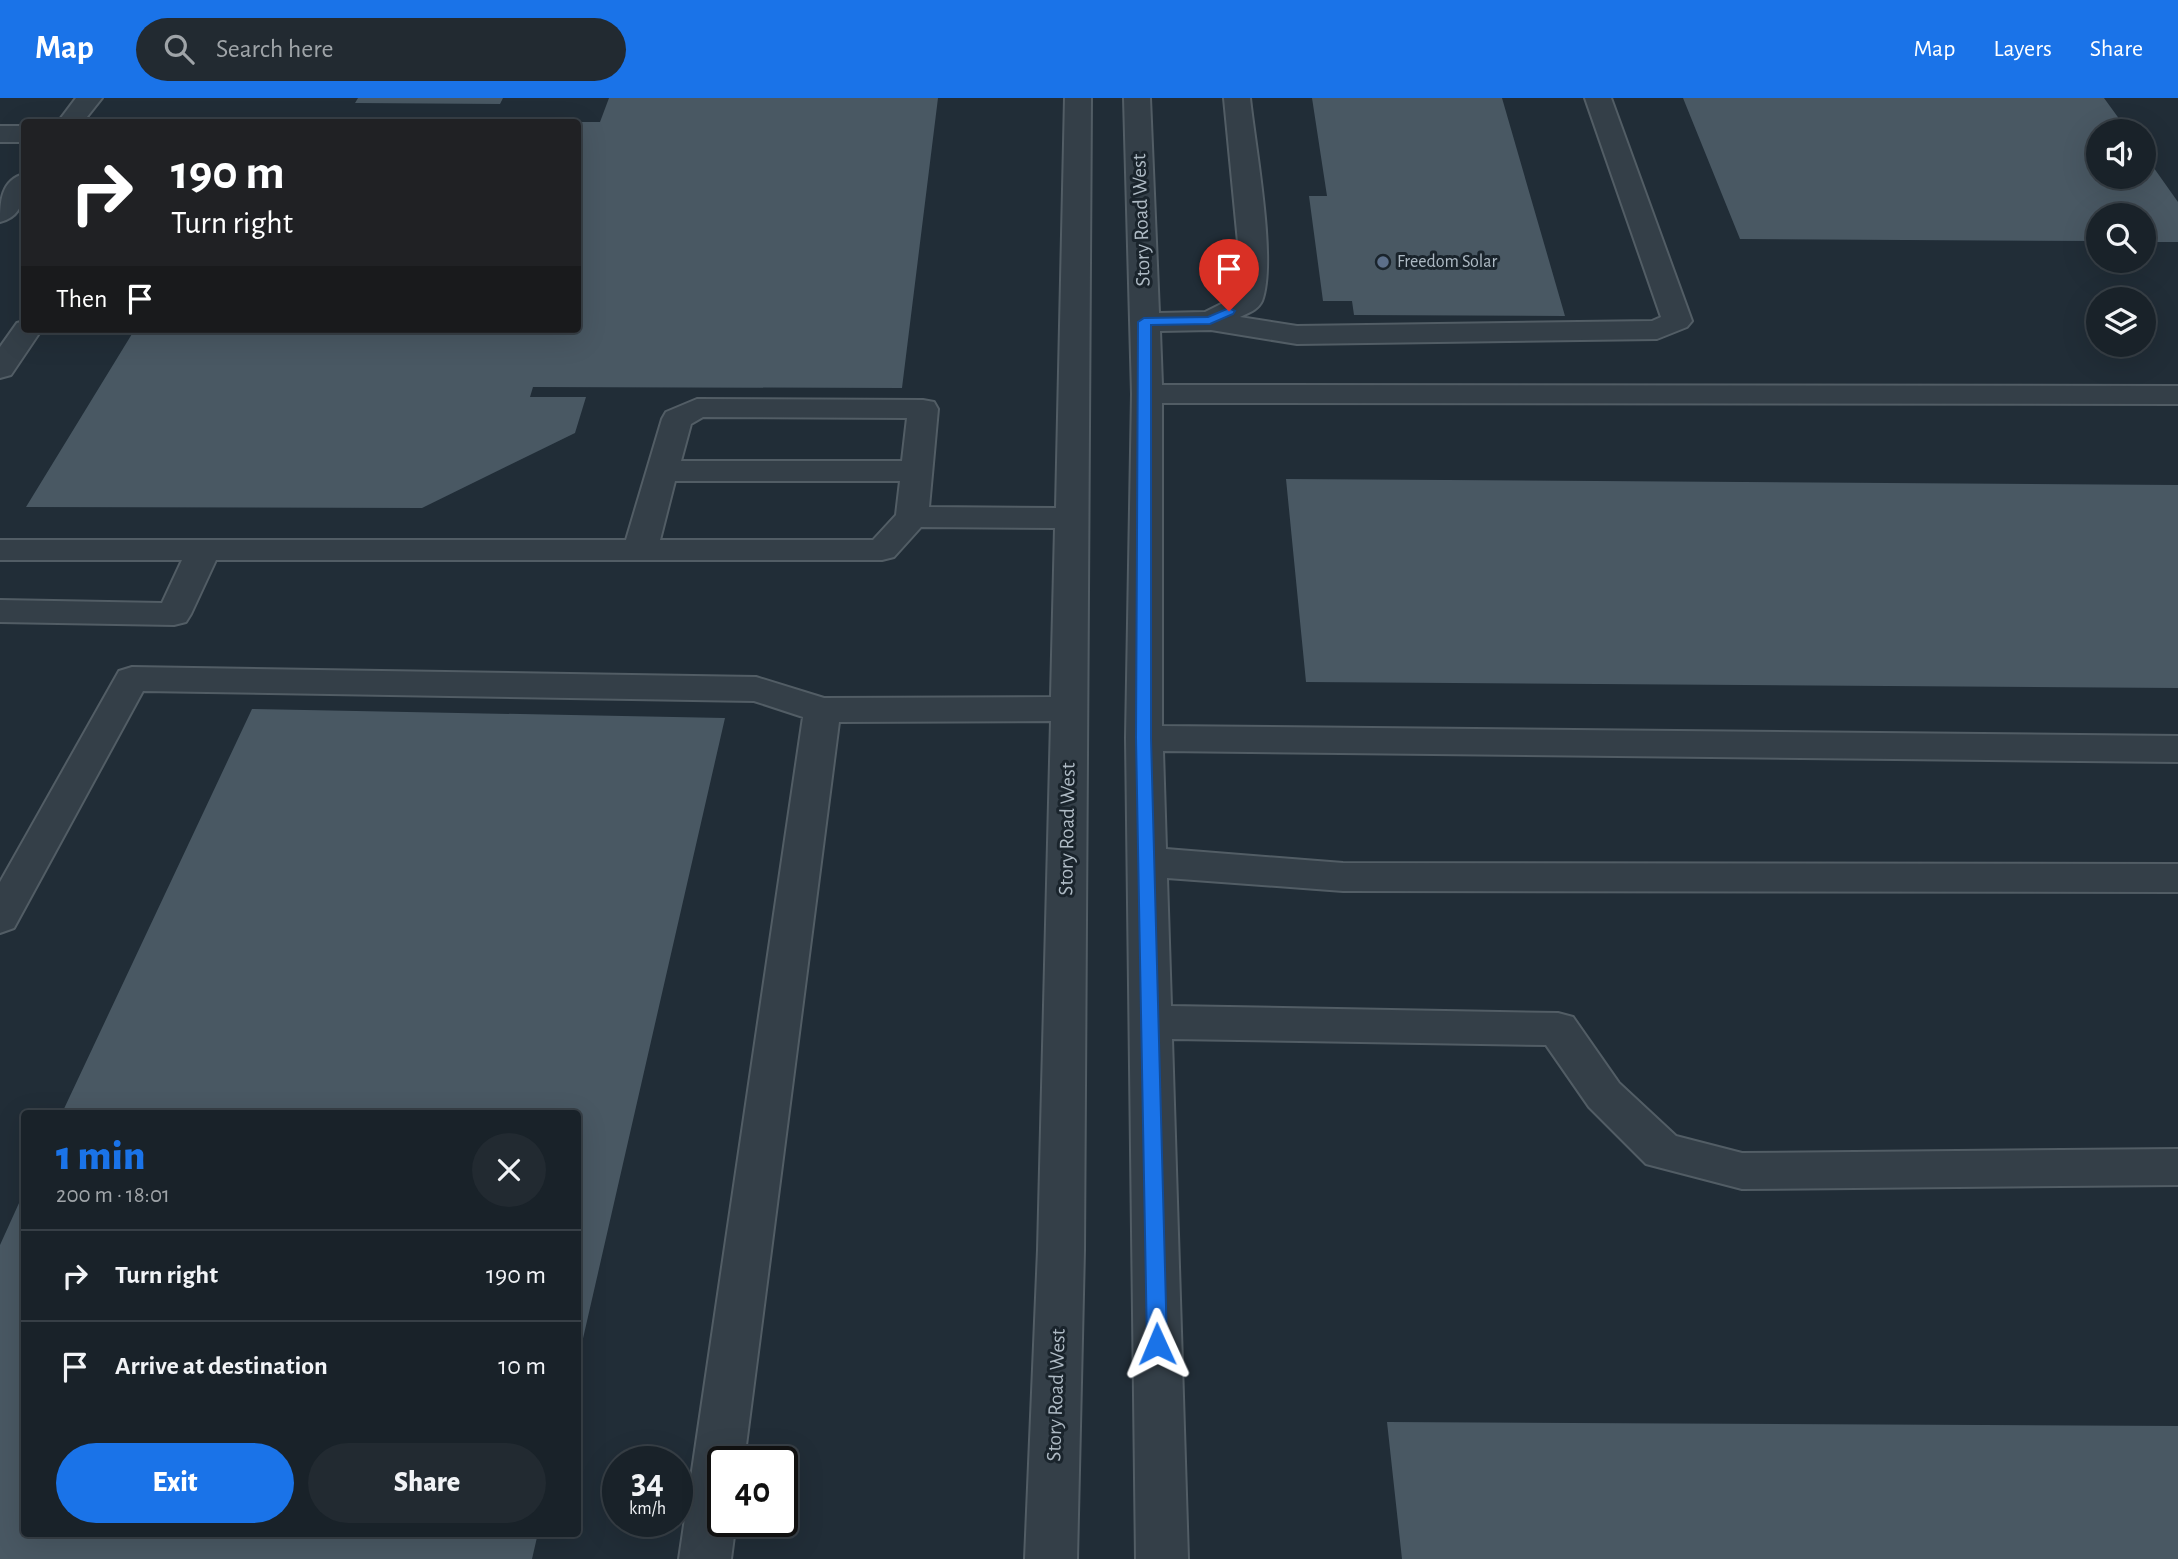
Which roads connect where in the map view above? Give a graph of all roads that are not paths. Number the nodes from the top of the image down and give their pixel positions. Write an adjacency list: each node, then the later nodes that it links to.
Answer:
1 (89, 98): 6 (street)
2 (1078, 98): 20 (street, Story Road West)
3 (1137, 98): 12 (street, Story Road West)
4 (1237, 98): 11 (street)
5 (1598, 98): 11 (street)
6 (72, 119)
7 (0, 134): 8 (street)
8 (21, 134)
9 (21, 186): 10 (street)
10 (0, 214)
11 (1210, 321): 12 (street)
12 (1144, 322): 15 (street, Story Road West)
13 (24, 333): 14 (street)
14 (0, 369)
15 (1147, 394): 16 (street); 27 (street, Story Road West)
16 (2178, 396)
17 (662, 471): 18 (street); 18 (street); 22 (street)
18 (917, 471): 19 (street)
19 (912, 517): 20 (street); 22 (street)
20 (1070, 518): 25 (street, Story Road West)
21 (0, 550): 23 (street)
22 (640, 551): 23 (street)
23 (203, 552): 24 (street)
24 (0, 611)
25 (1069, 709): 26 (street); 35 (street, Story Road West)
26 (822, 710): 31 (street); 34 (street)
27 (1144, 738): 28 (street); 29 (street, Story Road West)
28 (2178, 749)
29 (1147, 862): 30 (street); 32 (street, Story Road West)
30 (2178, 878)
31 (0, 918)
32 (1150, 1022): 33 (street); 36 (street, Story Road West)
33 (2178, 1167)
34 (705, 1559)
35 (1051, 1559)
36 (1162, 1559)

